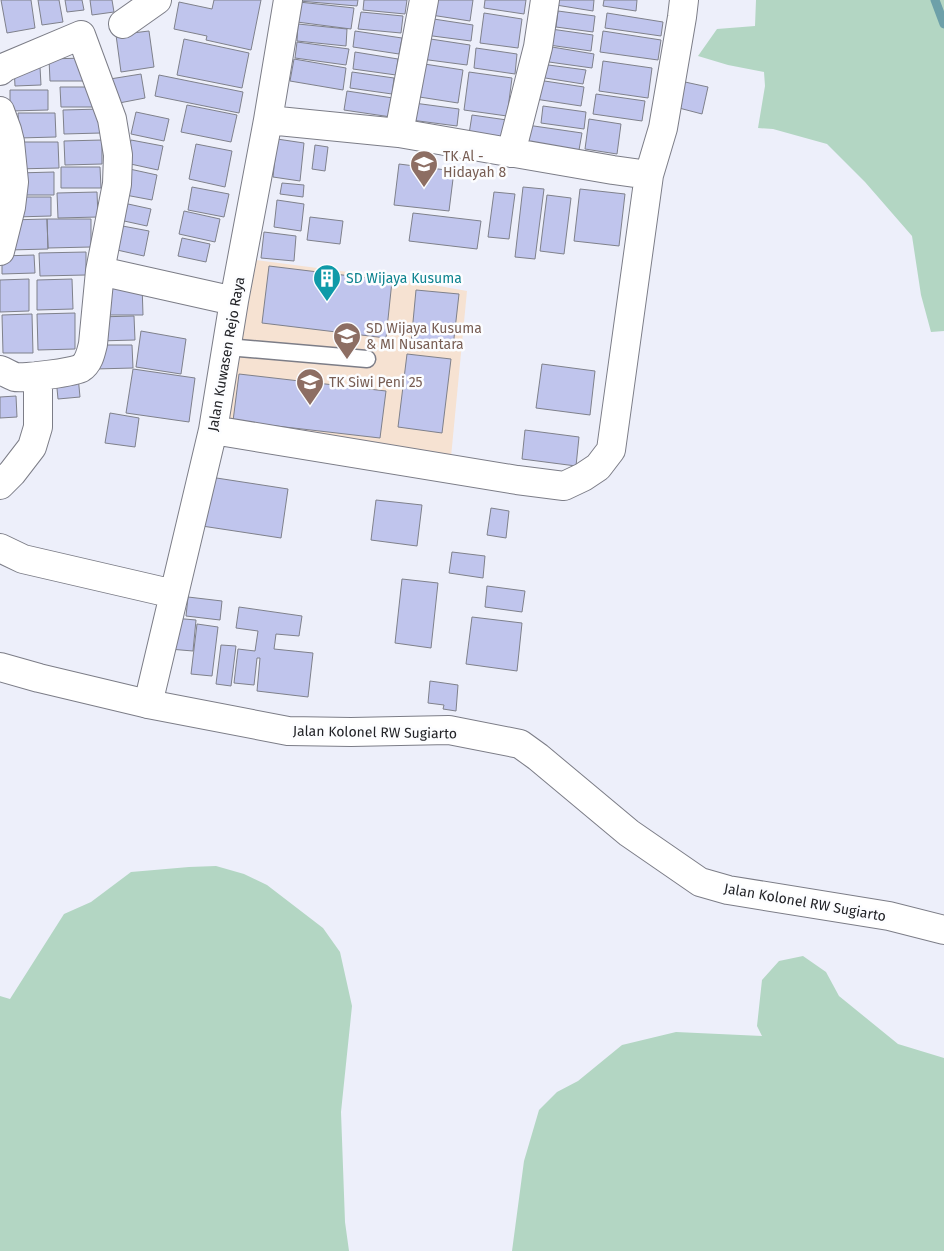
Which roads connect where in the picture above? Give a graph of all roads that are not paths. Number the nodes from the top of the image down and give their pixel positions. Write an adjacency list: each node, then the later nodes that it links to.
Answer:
1 (158, 0): 6 (street)
2 (288, 0): 9 (street, Jalan Kuwasen Rejo Raya)
3 (424, 0): 10 (street)
4 (545, 0): 11 (street)
5 (684, 0): 12 (street)
6 (123, 24)
7 (0, 71): 14 (street)
8 (0, 111): 13 (street)
9 (268, 120): 10 (street); 15 (street, Jalan Kuwasen Rejo Raya)
10 (400, 133): 11 (street)
11 (511, 153): 12 (street)
12 (649, 175): 20 (street)
13 (0, 250)
14 (100, 271): 15 (street); 19 (street)
15 (234, 301): 16 (street, Jalan Kuwasen Rejo Raya)
16 (227, 347): 17 (lane); 20 (street, Jalan Kuwasen Rejo Raya)
17 (367, 359)
18 (0, 370): 19 (street)
19 (38, 376): 21 (street)
20 (213, 430): 23 (street, Jalan Kuwasen Rejo Raya)
21 (0, 485)
22 (0, 548): 23 (street)
23 (174, 594): 25 (street, Jalan Kuwasen Rejo Raya)
24 (0, 666): 25 (street, Jalan Kolonel RW Sugiarto)
25 (148, 704): 26 (street, Jalan Kolonel RW Sugiarto)
26 (944, 930)

